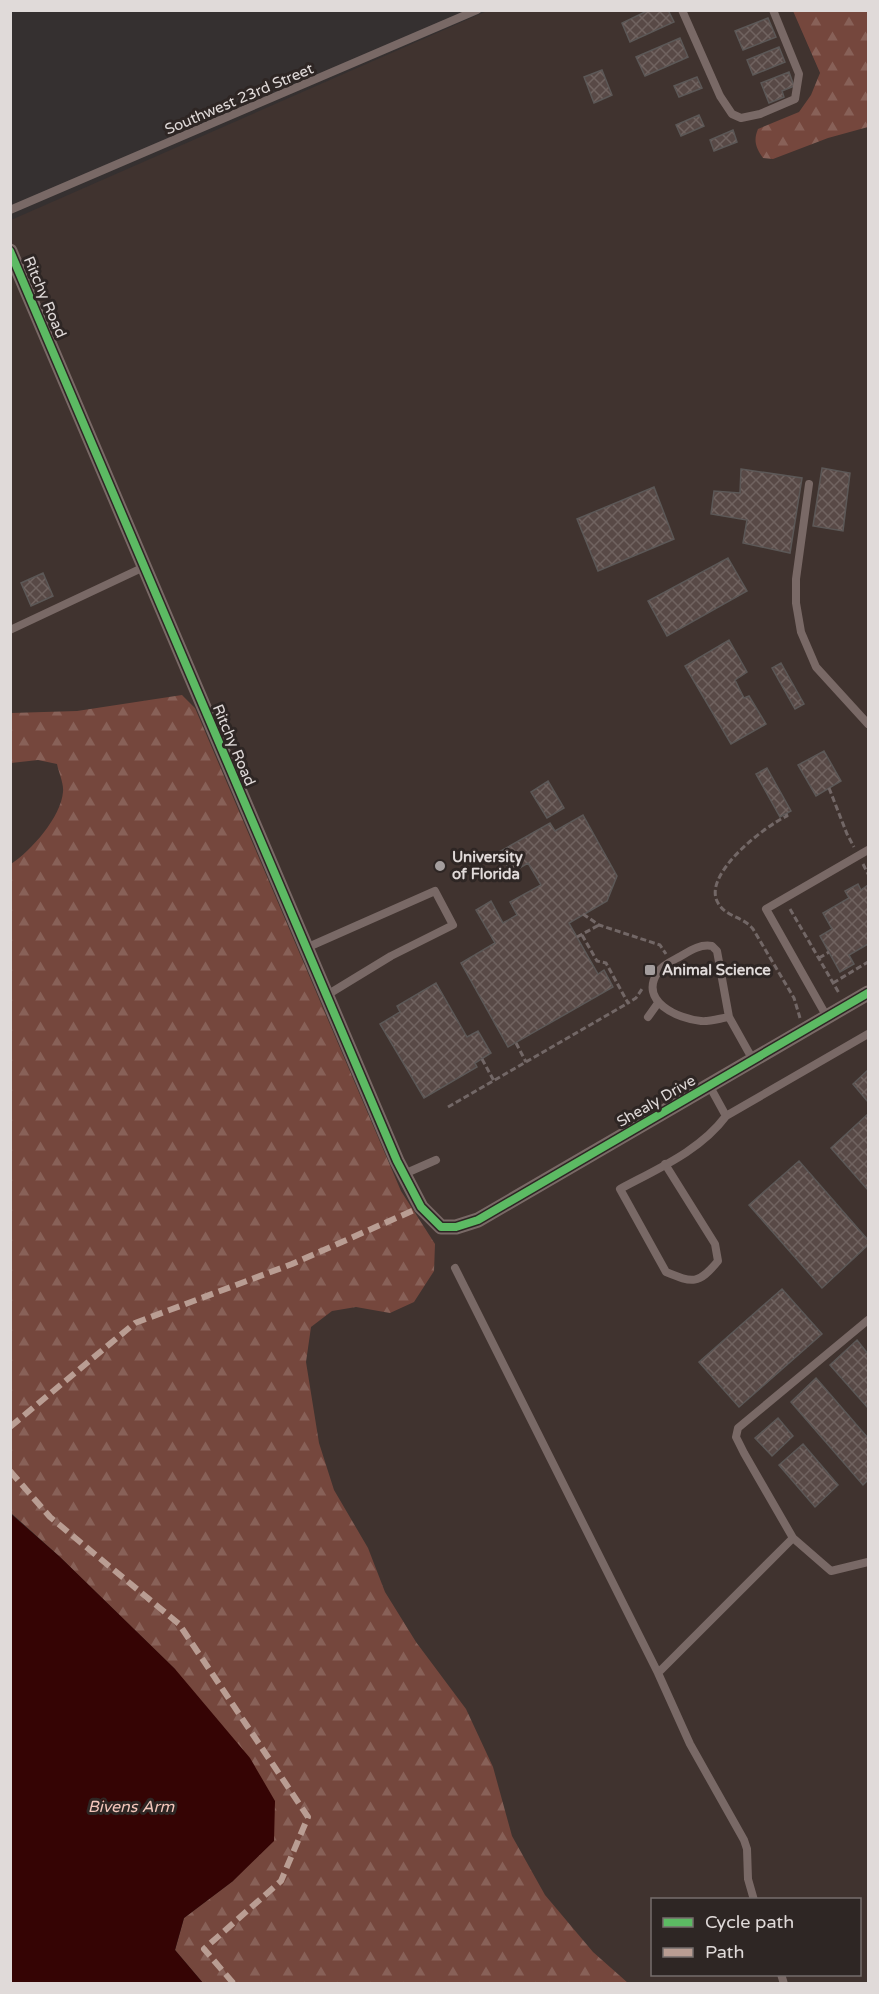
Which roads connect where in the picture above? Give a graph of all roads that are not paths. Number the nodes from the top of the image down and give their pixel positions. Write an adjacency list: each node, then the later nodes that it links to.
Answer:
1 (477, 10): 4 (lane, Southwest 23rd Street)
2 (682, 10): 3 (lane)
3 (773, 10)
4 (10, 210)
5 (10, 252): 7 (street, Ritchy Road)
6 (809, 484): 9 (lane)
7 (144, 567): 8 (lane); 11 (street, Ritchy Road)
8 (10, 630)
9 (868, 724)
10 (868, 850): 17 (lane)
11 (306, 948): 13 (street, Ritchy Road); 13 (lane)
12 (868, 993): 17 (street, Shealy Drive)
13 (327, 995): 24 (street, Ritchy Road)
14 (658, 1003): 15 (lane); 16 (lane); 16 (lane)
15 (648, 1017)
16 (729, 1017): 19 (lane)
17 (827, 1017): 19 (street, Shealy Drive)
18 (868, 1034): 21 (lane)
19 (753, 1060): 20 (street, Shealy Drive)
20 (709, 1085): 21 (lane); 25 (street, Shealy Drive)
21 (726, 1116): 23 (lane)
22 (436, 1160): 24 (lane)
23 (665, 1164): 23 (lane)
24 (405, 1174): 25 (street, Ritchy Road)
25 (456, 1227)
26 (455, 1268): 30 (lane)
27 (868, 1320): 28 (lane)
28 (793, 1538): 29 (lane); 30 (lane)
29 (868, 1562)
30 (658, 1673): 31 (lane)
31 (754, 1898)

